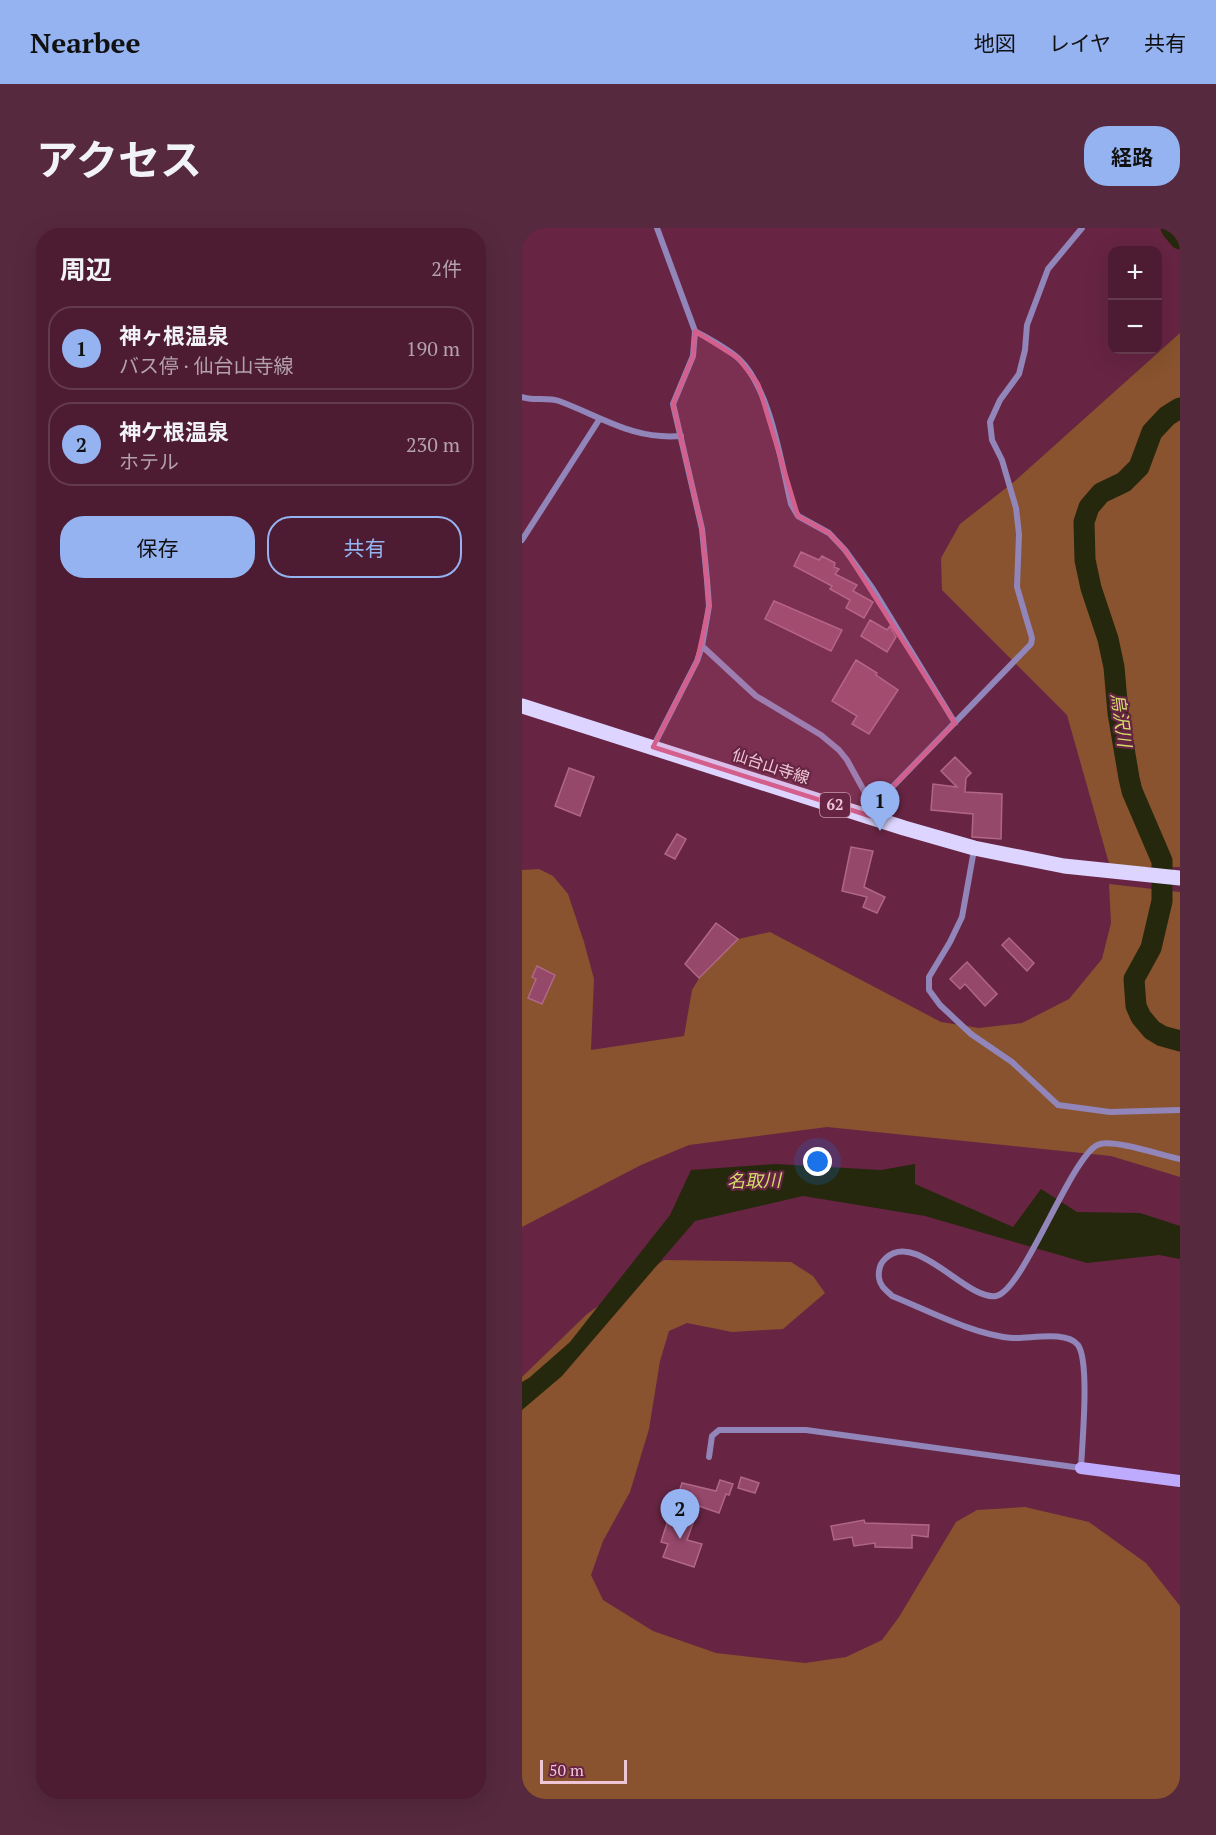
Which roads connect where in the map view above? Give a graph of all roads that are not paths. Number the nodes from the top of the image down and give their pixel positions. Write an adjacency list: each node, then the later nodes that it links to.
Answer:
1 (657, 228): 3 (street)
2 (1082, 228): 10 (street)
3 (694, 331): 6 (street); 10 (street)
4 (522, 397): 5 (street)
5 (599, 420): 6 (street); 7 (street)
6 (681, 436): 8 (street)
7 (522, 540)
8 (702, 646): 11 (street); 12 (street)
9 (522, 706): 11 (main road, 仙台山寺線 / 62)
10 (955, 723): 12 (street)
11 (653, 747): 12 (main road, 仙台山寺線 / 62)
12 (871, 812): 13 (main road, 仙台山寺線 / 62)
13 (974, 848): 14 (main road, 仙台山寺線 / 62); 15 (street)
14 (1180, 878)
15 (1180, 1110)
16 (1180, 1159): 18 (street)
17 (709, 1457): 18 (street)
18 (1081, 1468): 19 (main road)
19 (1180, 1481)

